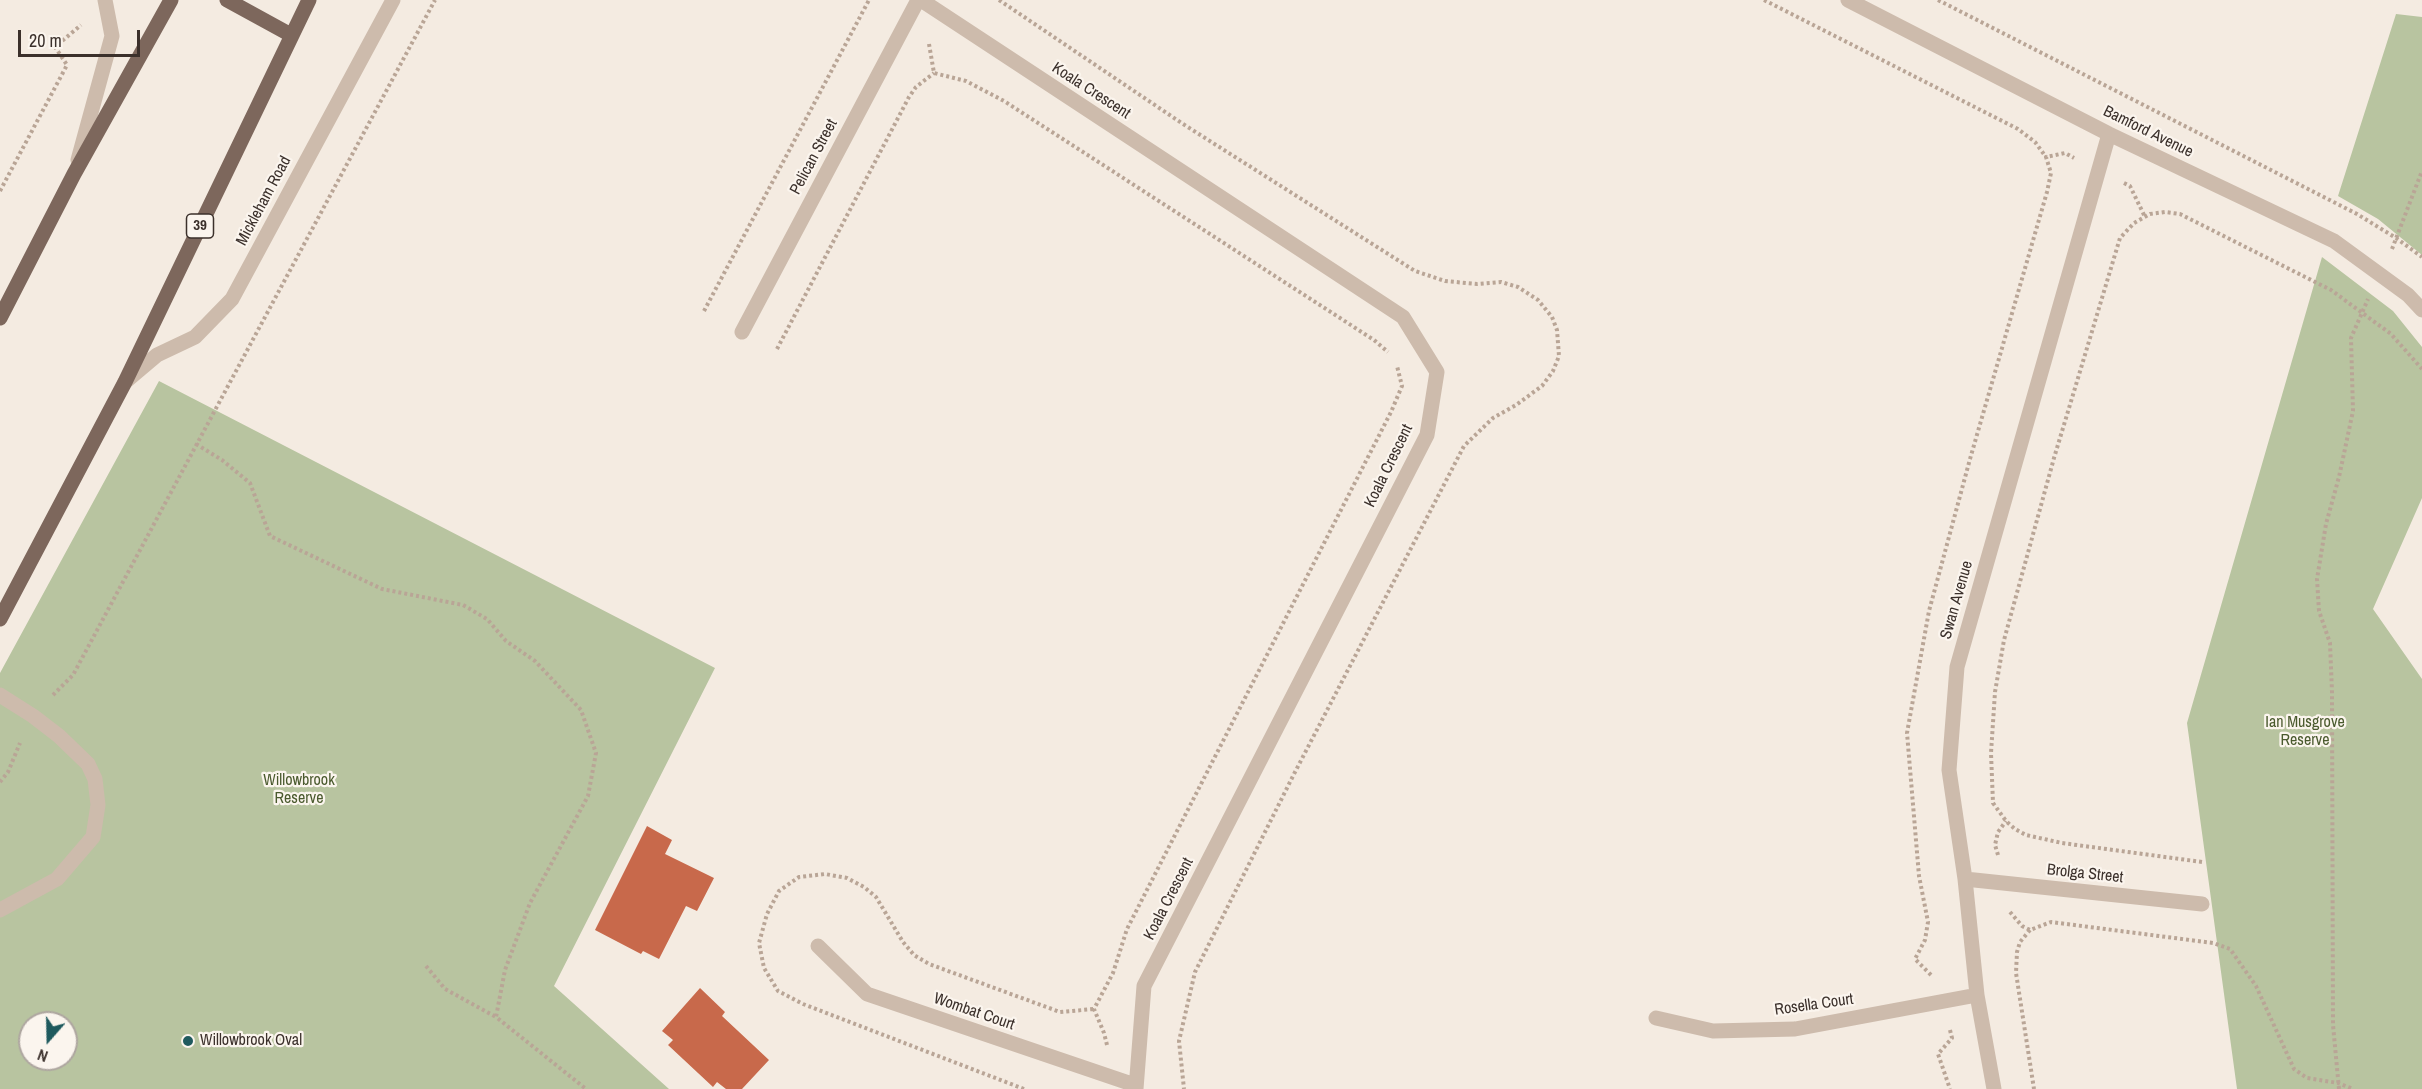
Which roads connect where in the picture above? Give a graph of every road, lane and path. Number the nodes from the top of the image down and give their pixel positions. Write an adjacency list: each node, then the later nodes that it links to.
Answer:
1 (171, 0): 19 (main road)
2 (227, 0): 14 (main road)
3 (309, 0): 14 (main road, Mickleham Road / 39)
4 (393, 0): 33 (street, Mickleham Road)
5 (435, 0): 34 (path)
6 (869, 0): 25 (path)
7 (919, 0): 13 (street, Koala Crescent); 28 (street, Pelican Street)
8 (999, 0): 54 (path)
9 (1764, 0): 17 (path)
10 (1848, 0): 16 (street, Bamford Avenue)
11 (1938, 0): 21 (path)
12 (105, 4): 19 (street); 20 (path)
13 (942, 14): 15 (path); 52 (street, Koala Crescent)
14 (291, 35): 33 (main road, Mickleham Road / 39)
15 (934, 73): 29 (path); 30 (path)
16 (2109, 134): 23 (street, Bamford Avenue); 40 (street, Swan Avenue)
17 (2046, 157)
18 (2422, 171): 21 (path)
19 (74, 174): 27 (main road)
20 (0, 191)
21 (2396, 238): 22 (path); 23 (path)
22 (2422, 257)
23 (2382, 276): 24 (street, Bamford Avenue); 26 (path)
24 (2422, 310)
25 (704, 311)
26 (2361, 311): 32 (path); 39 (path); 51 (path)
27 (0, 318)
28 (742, 332)
29 (777, 349)
30 (1391, 355)
31 (1395, 362): 50 (path)
32 (2422, 369)
33 (125, 382): 35 (main road, Mickleham Road / 39)
34 (196, 444): 37 (path); 48 (path)
35 (0, 619)
36 (0, 695): 37 (street)
37 (33, 716): 38 (path); 42 (street)
38 (0, 782)
39 (2202, 862)
40 (1965, 879): 41 (street, Brolga Street); 47 (street, Swan Avenue)
41 (2202, 904)
42 (0, 910)
43 (2030, 930): 56 (path)
44 (2213, 943): 51 (path)
45 (818, 946): 50 (street, Wombat Court)
46 (426, 966): 48 (path)
47 (1977, 995): 49 (street, Rosella Court); 55 (street, Swan Avenue)
48 (496, 1017): 53 (path)
49 (1656, 1018)
50 (1112, 1078): 52 (street, Wombat Court)
51 (2338, 1083): 57 (path); 58 (path)
52 (1136, 1087)
53 (586, 1089)
54 (1184, 1089)
55 (1994, 1089)
56 (2034, 1089)
57 (2339, 1089)
58 (2353, 1089)

